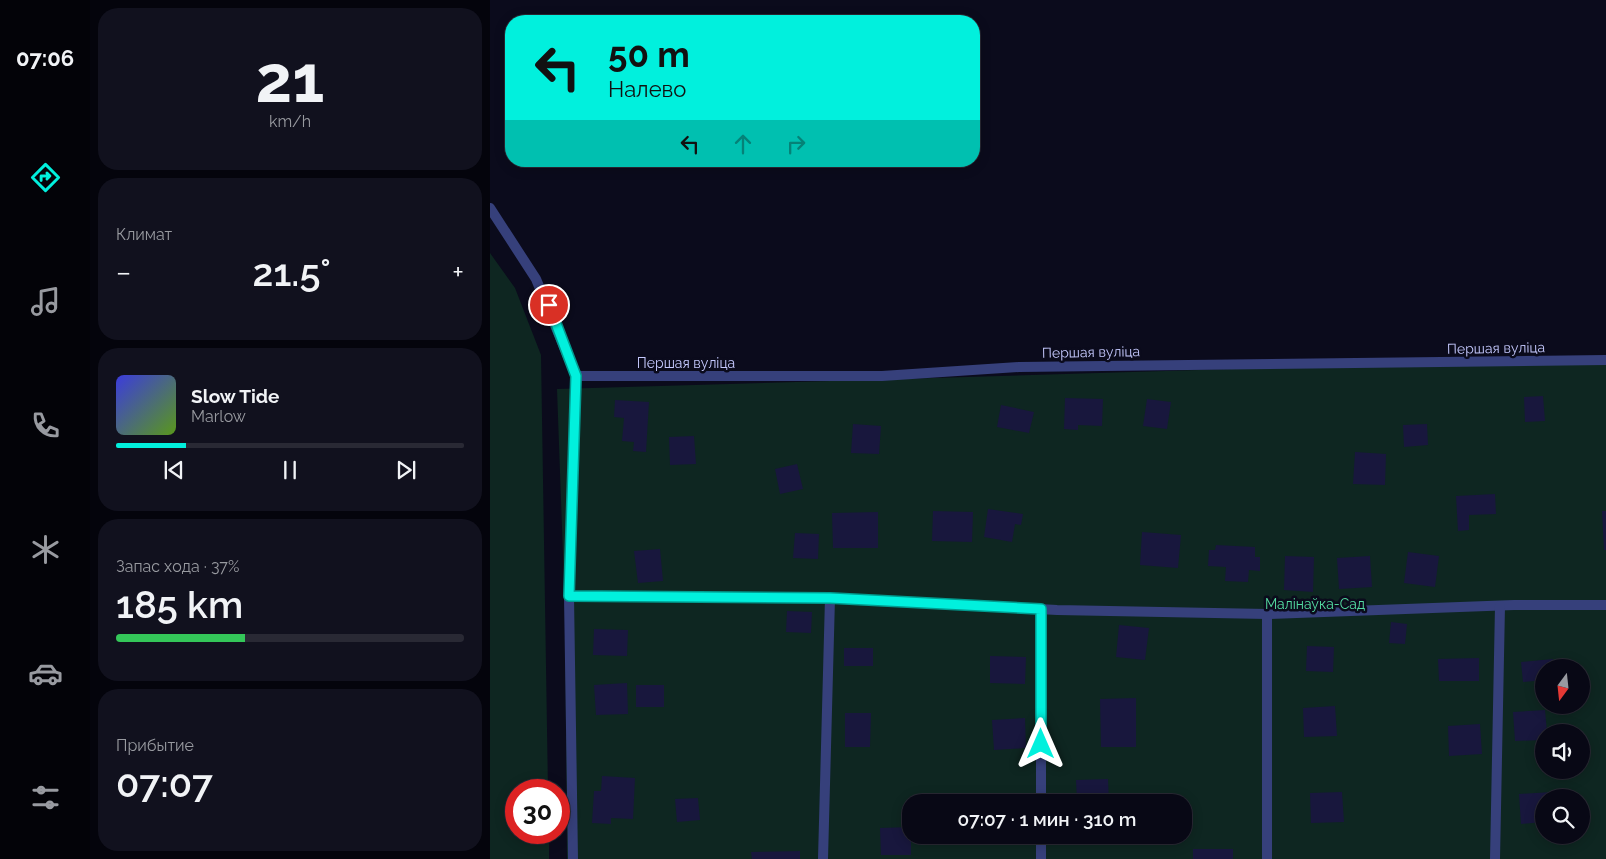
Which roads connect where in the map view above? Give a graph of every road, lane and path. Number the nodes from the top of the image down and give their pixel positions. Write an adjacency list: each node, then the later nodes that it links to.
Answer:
1 (490, 208): 3 (street)
2 (1606, 360): 3 (street, Першая вуліца)
3 (576, 376): 4 (street)
4 (569, 596): 5 (street); 12 (street)
5 (830, 598): 8 (street); 13 (street)
6 (1606, 605): 7 (street)
7 (1500, 606): 9 (street); 16 (street)
8 (1041, 609): 9 (street); 10 (street)
9 (1267, 614): 15 (street)
10 (1041, 794)
11 (1041, 844): 14 (street)
12 (573, 859)
13 (823, 859)
14 (1041, 859)
15 (1267, 859)
16 (1495, 859)

